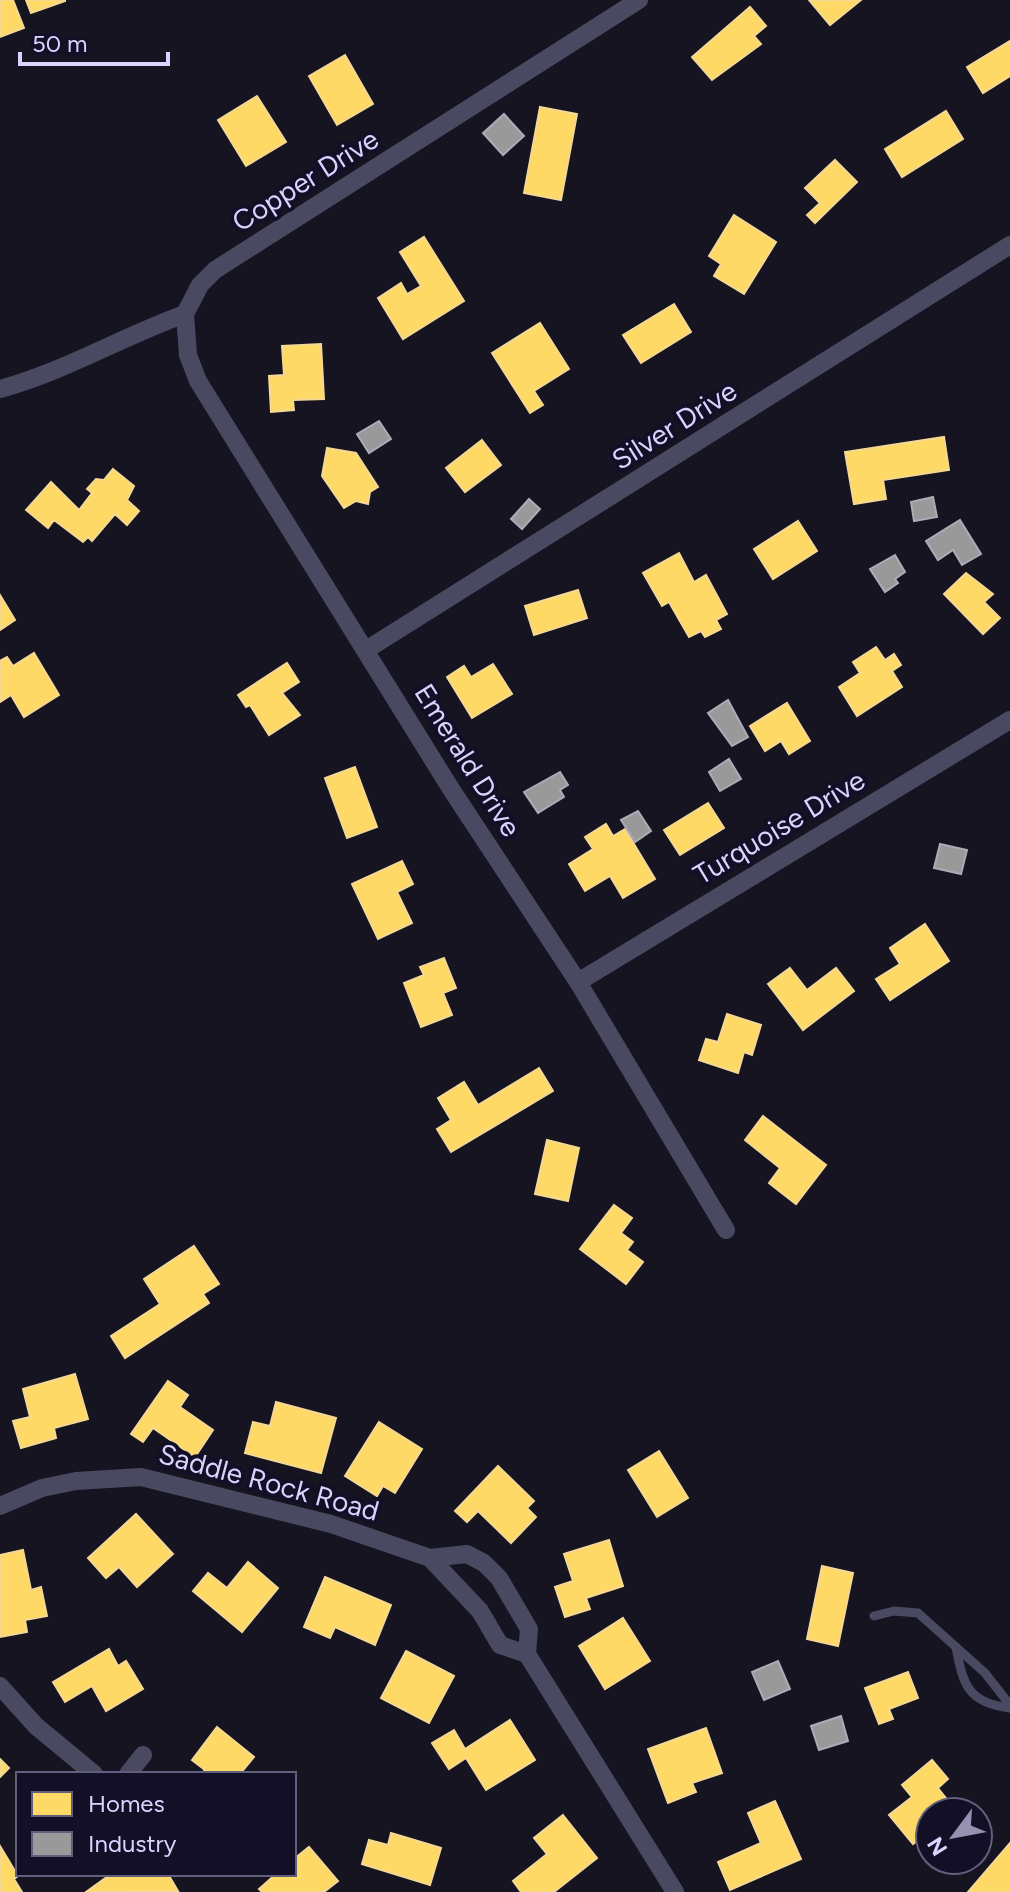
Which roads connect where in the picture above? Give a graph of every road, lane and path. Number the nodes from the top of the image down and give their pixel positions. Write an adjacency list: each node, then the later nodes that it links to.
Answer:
1 (639, 0): 3 (street, Copper Drive)
2 (1010, 245): 5 (street, Silver Drive)
3 (185, 314): 4 (street); 5 (street, Emerald Drive)
4 (0, 389)
5 (366, 650): 7 (street, Emerald Drive)
6 (1010, 720): 7 (street, Turquoise Drive)
7 (578, 982): 8 (street, Emerald Drive)
8 (726, 1230)
9 (0, 1506): 10 (street, Saddle Rock Road)
10 (430, 1558): 13 (street, Saddle Rock Road); 13 (street, Saddle Rock Road)
11 (874, 1616): 12 (lane)
12 (956, 1647): 15 (lane); 15 (lane)
13 (527, 1654): 19 (street, Saddle Rock Road)
14 (0, 1686): 17 (street)
15 (1010, 1706)
16 (143, 1755): 18 (street)
17 (92, 1772)
18 (130, 1772)
19 (675, 1892)

